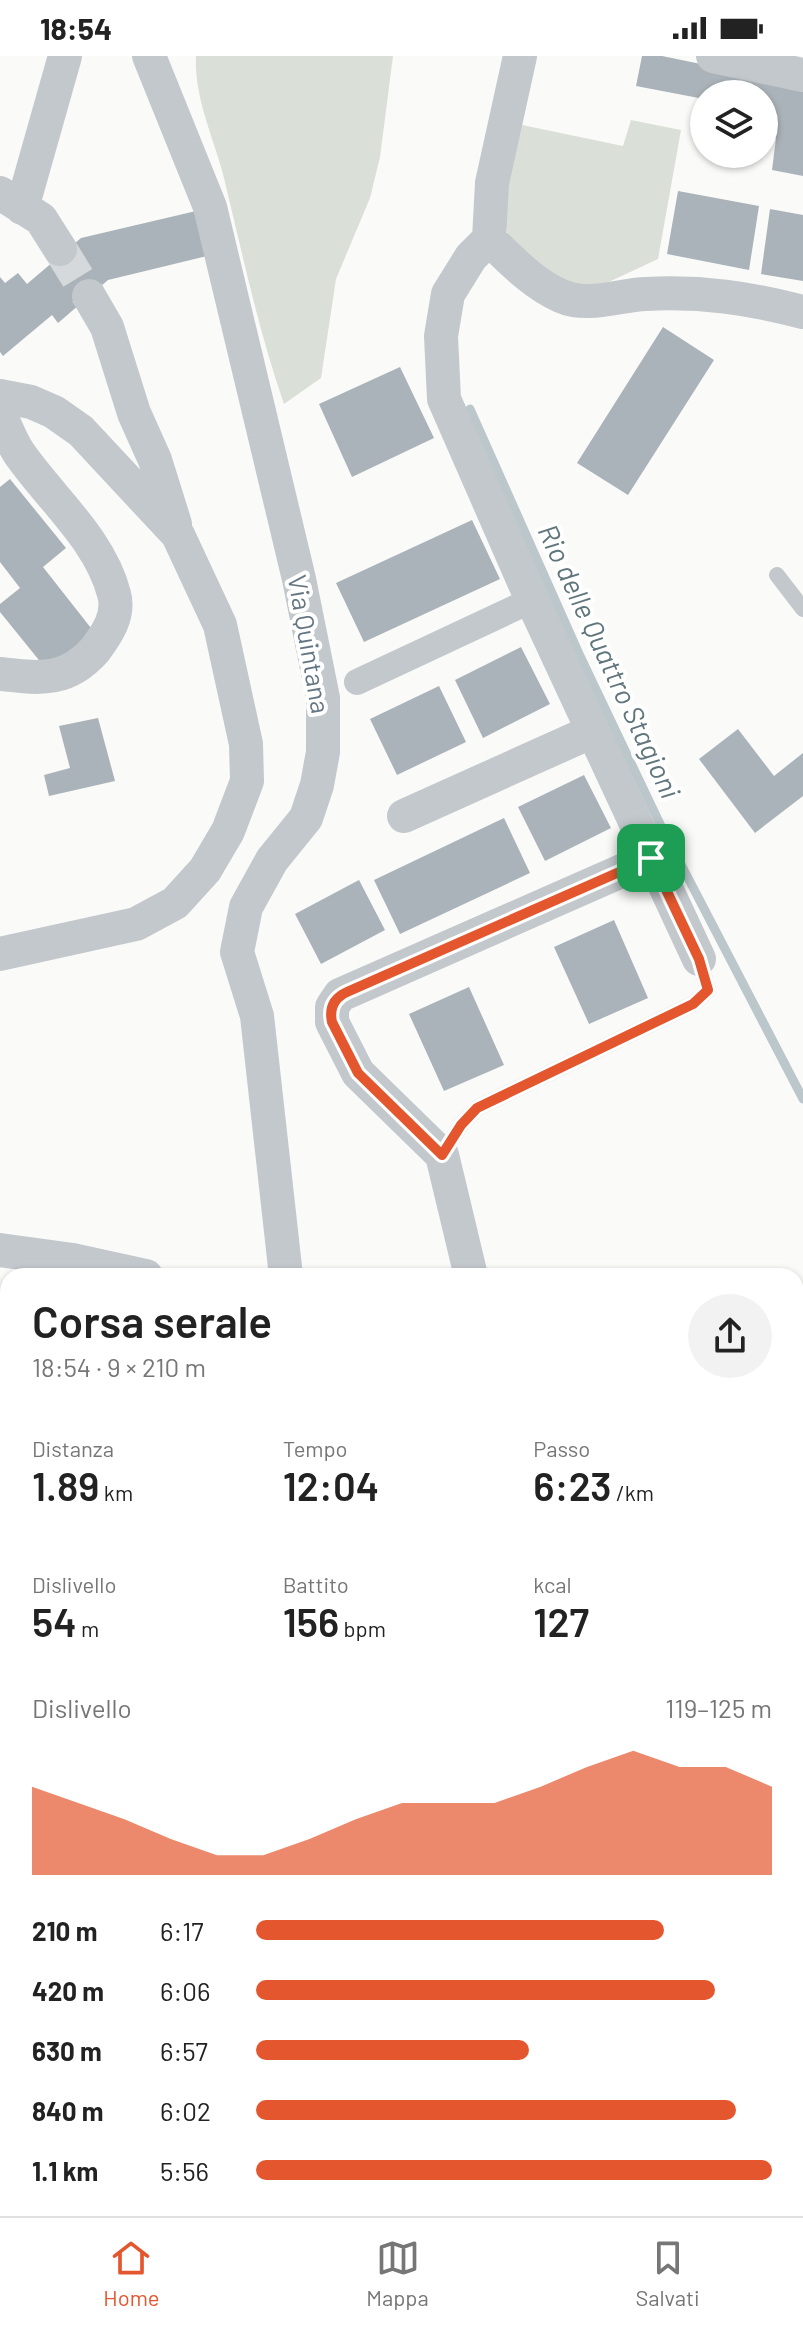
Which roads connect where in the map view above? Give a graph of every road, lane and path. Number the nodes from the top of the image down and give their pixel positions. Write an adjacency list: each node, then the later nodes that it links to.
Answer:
1 (65, 56): 6 (street)
2 (149, 56): 27 (street, Via Quintana)
3 (520, 56): 7 (street)
4 (713, 56): 5 (street)
5 (787, 67)
6 (11, 200): 8 (street)
7 (489, 239): 10 (street); 15 (street)
8 (60, 249)
9 (89, 296): 13 (street)
10 (803, 312)
11 (0, 396): 13 (street)
12 (0, 414): 17 (street)
13 (178, 535): 22 (street)
14 (777, 575): 16 (lane)
15 (532, 600): 18 (street); 19 (street)
16 (803, 609)
17 (0, 674)
18 (357, 682)
19 (593, 731): 20 (street); 21 (street)
20 (404, 816)
21 (651, 858): 23 (street); 24 (street)
22 (0, 954)
23 (699, 959): 24 (lane)
24 (442, 1155): 28 (street)
25 (0, 1250): 26 (street)
26 (110, 1268)
27 (285, 1268)
28 (469, 1268)

